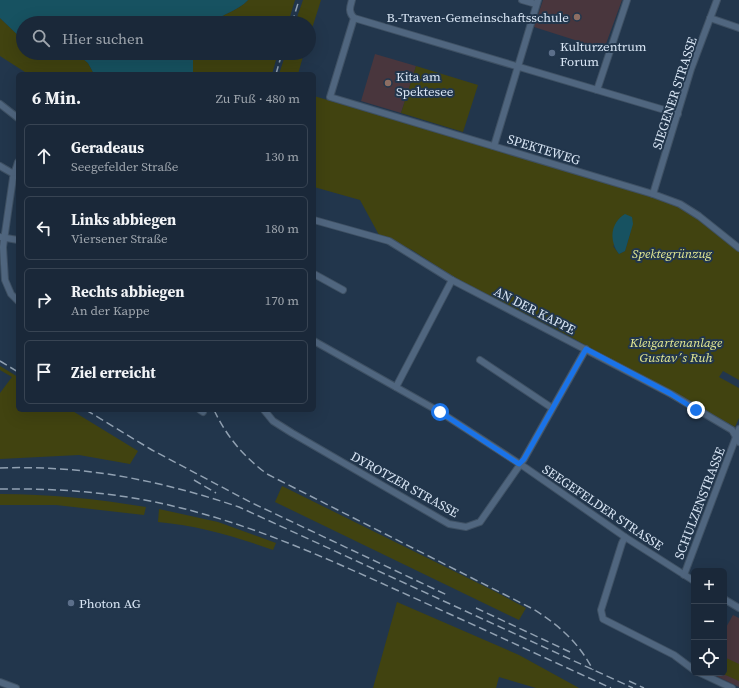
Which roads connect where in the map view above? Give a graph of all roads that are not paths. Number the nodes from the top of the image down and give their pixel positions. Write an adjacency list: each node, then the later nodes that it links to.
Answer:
1 (352, 0): 6 (street)
2 (522, 0): 5 (street)
3 (626, 0): 10 (street)
4 (717, 0): 7 (street, SIEGENER STRASSE)
5 (537, 2): 9 (street)
6 (354, 18): 9 (street); 14 (street, SPEKTEWEG)
7 (710, 18): 8 (street); 12 (street, SIEGENER STRASSE)
8 (739, 28)
9 (517, 67): 10 (street); 14 (street)
10 (596, 90): 12 (street)
11 (0, 104): 13 (street)
12 (678, 114): 17 (street, SIEGENER STRASSE)
13 (16, 116)
14 (494, 146): 17 (street, SPEKTEWEG)
15 (0, 166): 16 (street)
16 (16, 172): 19 (street)
17 (653, 194): 21 (street, SPEKTEWEG)
18 (316, 221): 23 (street, AN DER KAPPE)
19 (2, 238): 20 (street); 24 (street)
20 (16, 240)
21 (739, 248)
22 (316, 275): 25 (street)
23 (452, 280): 28 (street, AN DER KAPPE); 30 (street)
24 (2, 281): 26 (street)
25 (343, 290)
26 (16, 299)
27 (316, 342): 30 (street, SEEGEFELDER STRASSE)
28 (586, 349): 31 (street, DYROTZER STRASSE); 34 (street, AN DER KAPPE)
29 (480, 360): 31 (street)
30 (396, 387): 35 (street, SEEGEFELDER STRASSE)
31 (552, 408): 35 (street, DYROTZER STRASSE)
32 (266, 412): 35 (street, DYROTZER STRASSE)
33 (739, 429): 34 (street)
34 (737, 440): 37 (street, SCHULZENSTRASSE)
35 (519, 464): 36 (street, SEEGEFELDER STRASSE)
36 (625, 537): 37 (street, SEEGEFELDER STRASSE); 41 (street)
37 (684, 575): 38 (street, SEEGEFELDER STRASSE)
38 (691, 579)
39 (727, 601): 40 (street)
40 (739, 608)
41 (691, 668)
42 (706, 676): 46 (street)
43 (0, 682): 44 (street)
44 (9, 687): 45 (street)
45 (16, 688)
46 (732, 688)

